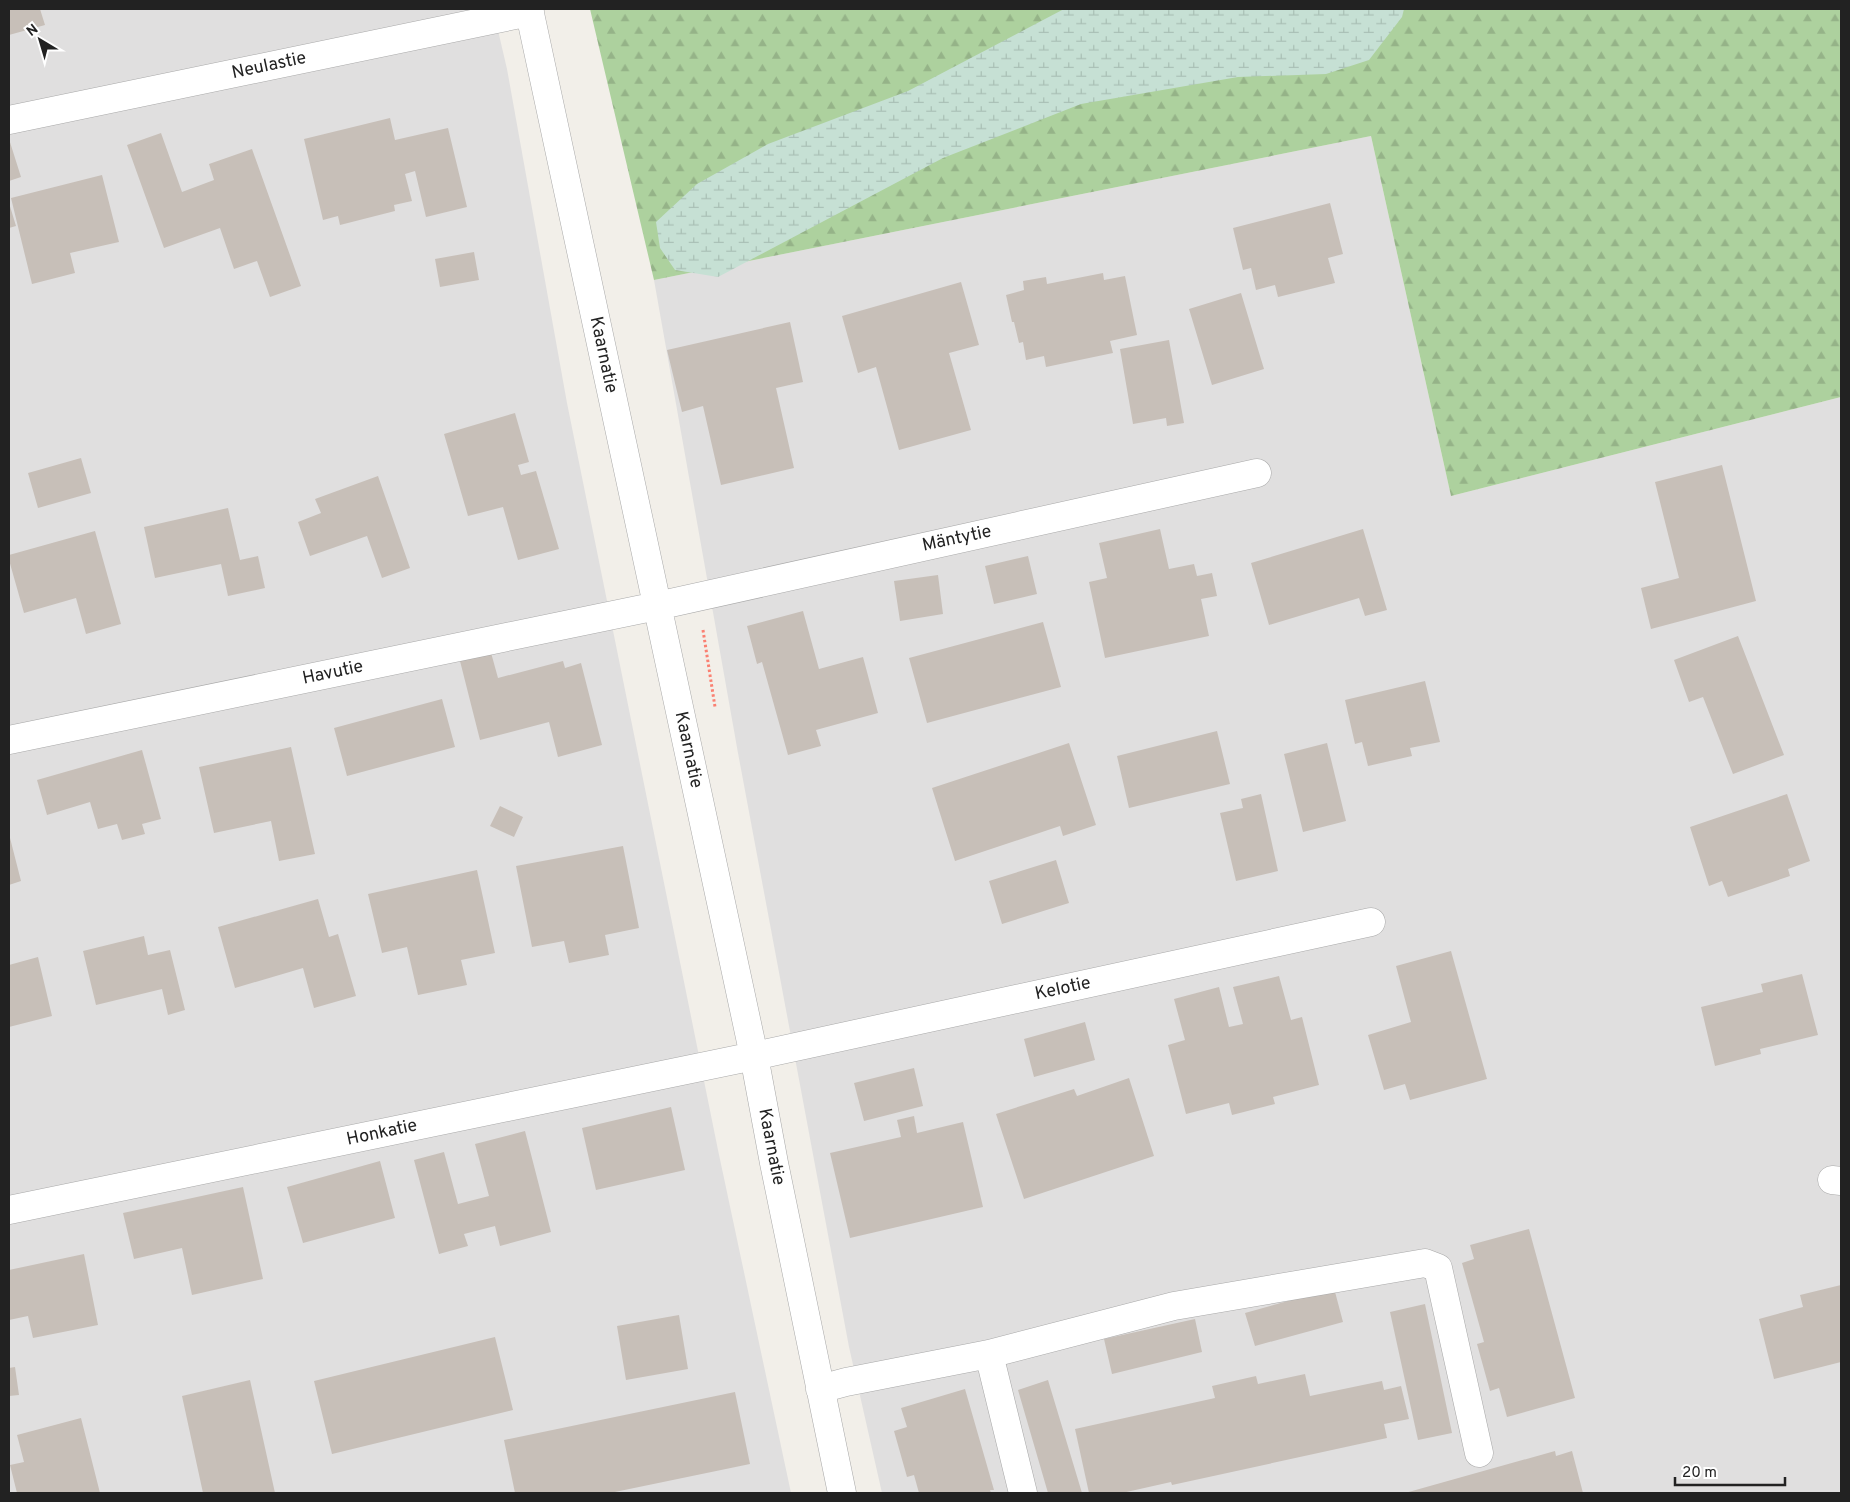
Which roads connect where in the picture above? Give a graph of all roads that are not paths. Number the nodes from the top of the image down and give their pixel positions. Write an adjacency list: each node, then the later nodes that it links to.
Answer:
1 (529, 11): 2 (street, Neulastie); 4 (street, Kaarnatie)
2 (9, 120)
3 (1257, 474): 4 (street, Mäntytie)
4 (657, 606): 5 (street, Havutie); 7 (street, Kaarnatie)
5 (9, 740)
6 (1371, 922): 7 (street, Kelotie)
7 (754, 1056): 8 (street, Honkatie); 10 (street, Kaarnatie)
8 (9, 1210)
9 (989, 1354): 10 (street); 11 (street); 13 (street)
10 (820, 1389): 12 (street, Kaarnatie)
11 (1479, 1453)
12 (842, 1493)
13 (1024, 1493)

